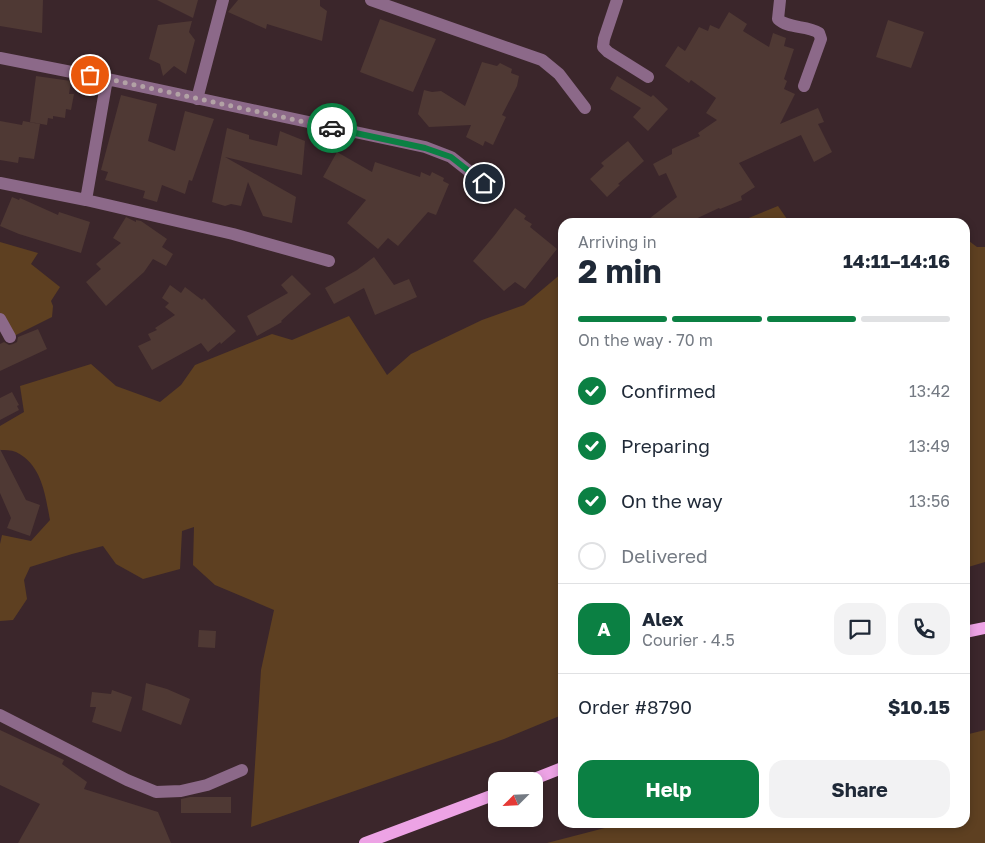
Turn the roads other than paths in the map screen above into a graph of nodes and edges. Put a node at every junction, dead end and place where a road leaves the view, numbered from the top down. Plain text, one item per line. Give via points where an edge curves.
1 (223, 0) edge
2 (371, 0) edge
3 (617, 0) edge
4 (780, 0) edge
5 (0, 58) edge
6 (648, 77) dead end
7 (108, 79) junction
8 (804, 86) dead end
9 (196, 99) junction
10 (585, 108) dead end
11 (0, 183) edge
12 (484, 183) dead end
13 (86, 200) junction
14 (329, 261) dead end
15 (0, 319) edge
16 (10, 337) dead end
17 (985, 628) edge
18 (970, 631) edge
19 (0, 715) edge
20 (242, 770) dead end
21 (558, 770) edge
22 (543, 775) edge
23 (488, 797) edge
24 (365, 843) edge

1 - 9 street
2 - 10 street via 542,60 559,74
3 - 6 street via 603,46
4 - 8 street via 778,19 782,23 814,30 821,39
5 - 7 street
7 - 9 street
7 - 13 street
9 - 12 street via 425,148 451,157
11 - 13 street
13 - 14 street via 233,234
15 - 16 street
17 - 18 main road
19 - 20 street via 156,792 207,785
21 - 22 main road
23 - 24 main road

